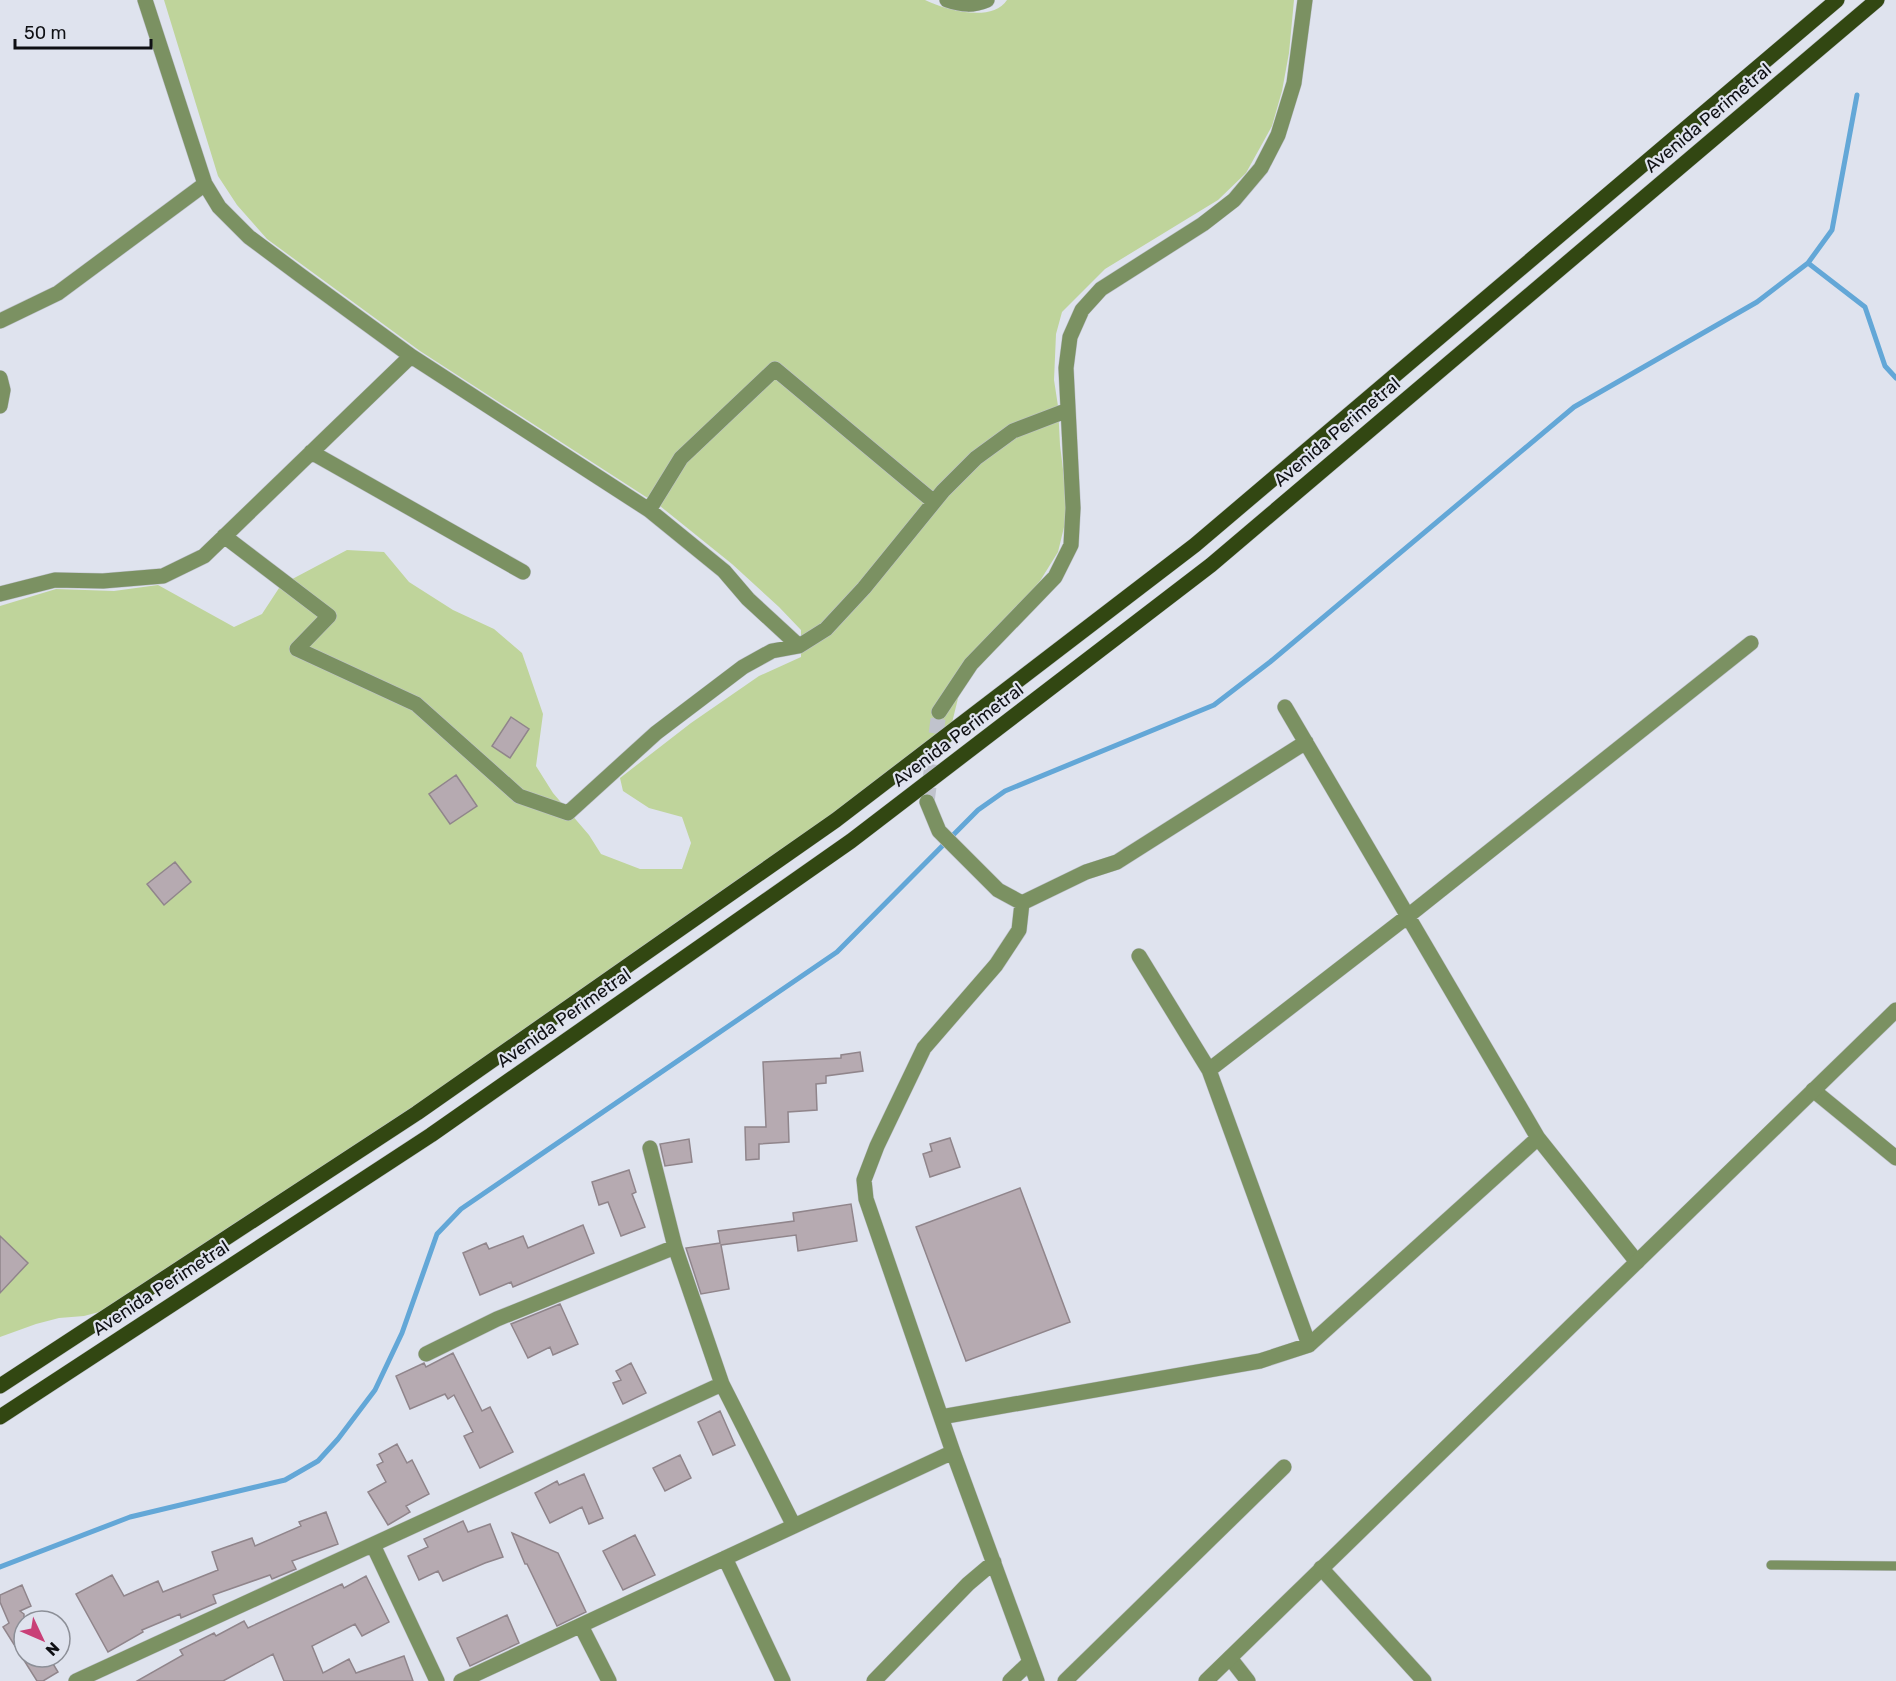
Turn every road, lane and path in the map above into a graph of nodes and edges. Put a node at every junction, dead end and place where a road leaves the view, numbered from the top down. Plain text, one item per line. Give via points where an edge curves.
1 (146, 0) edge
2 (947, 0) edge
3 (987, 0) edge
4 (1305, 0) edge
5 (1837, 0) edge
6 (1876, 0) edge
7 (205, 184) junction
8 (0, 321) edge
9 (411, 356) junction
10 (0, 378) edge
11 (0, 406) edge
12 (1068, 410) junction
13 (311, 452) junction
14 (934, 502) junction
15 (649, 510) junction
16 (224, 537) junction
17 (523, 572) dead end
18 (0, 594) edge
19 (1751, 643) dead end
20 (799, 646) junction
21 (1285, 707) dead end
22 (939, 712) tunnel mouth
23 (1306, 742) junction
24 (927, 802) tunnel mouth
25 (1022, 903) junction
26 (1408, 916) junction
27 (1139, 956) dead end
28 (1896, 1010) edge
29 (1209, 1070) junction
30 (1814, 1090) junction
31 (1538, 1138) junction
32 (650, 1148) dead end
33 (1896, 1158) edge
34 (675, 1247) junction
35 (1637, 1262) junction
36 (1309, 1345) junction
37 (426, 1354) dead end
38 (722, 1384) junction
39 (0, 1386) edge
40 (0, 1417) edge
41 (941, 1417) junction
42 (953, 1452) junction
43 (1284, 1467) dead end
44 (794, 1526) junction
45 (373, 1545) junction
46 (725, 1558) junction
47 (994, 1562) junction
48 (1771, 1565) dead end
49 (1896, 1566) edge
50 (1321, 1568) junction
51 (580, 1626) junction
52 (1230, 1658) junction
53 (1030, 1662) junction
54 (93, 1677) edge
55 (76, 1681) edge
56 (437, 1681) edge
57 (461, 1681) edge
58 (609, 1681) edge
59 (783, 1681) edge
60 (874, 1681) edge
61 (1010, 1681) edge
62 (1037, 1681) edge
63 (1065, 1681) edge
64 (1206, 1681) edge
65 (1248, 1681) edge
66 (1424, 1681) edge

1 - 7 street
2 - 3 street via 975,6
4 - 12 street via 1294,83 1278,135 1261,168 1234,200 1101,289 1083,310 1070,337 1066,368
5 - 39 main road, Avenida Perimetral via 1195,545 836,820 417,1113
6 - 40 main road, Avenida Perimetral via 1211,565 878,821 431,1135
7 - 8 street via 58,293
7 - 9 street via 219,207 249,237
9 - 13 street
9 - 15 street
10 - 11 street
12 - 14 street via 1013,431 976,458
12 - 22 street via 1071,544 1055,578 970,664
13 - 16 street
13 - 17 street
14 - 15 street via 775,369 681,458
14 - 20 street via 857,597 826,629
15 - 20 street via 724,571
16 - 18 street via 204,556 164,576 55,580
16 - 20 street via 329,616 297,649 416,704 519,796 568,813 656,733 743,667 772,651
19 - 26 street
21 - 23 street
23 - 25 street via 1117,862 1086,872
23 - 26 street
24 - 25 street via 939,831 998,890
25 - 41 street via 1019,930 996,965 924,1048 864,1180 866,1199
26 - 29 street
26 - 31 street
27 - 29 street
28 - 30 street
29 - 36 street
30 - 33 street
30 - 35 street
31 - 35 street
31 - 36 street
32 - 34 street
34 - 37 street via 497,1319
34 - 38 street
35 - 50 street
36 - 41 street via 1260,1360
38 - 44 street
38 - 45 street
41 - 42 street
42 - 44 street
42 - 47 street
43 - 63 street
44 - 46 street
45 - 54 street
45 - 56 street
46 - 51 street
46 - 59 street
47 - 53 street
47 - 60 street
48 - 49 lane
50 - 52 street
50 - 66 street
51 - 57 street
51 - 58 street
52 - 64 street
52 - 65 street
53 - 61 street
53 - 62 street
54 - 55 street

